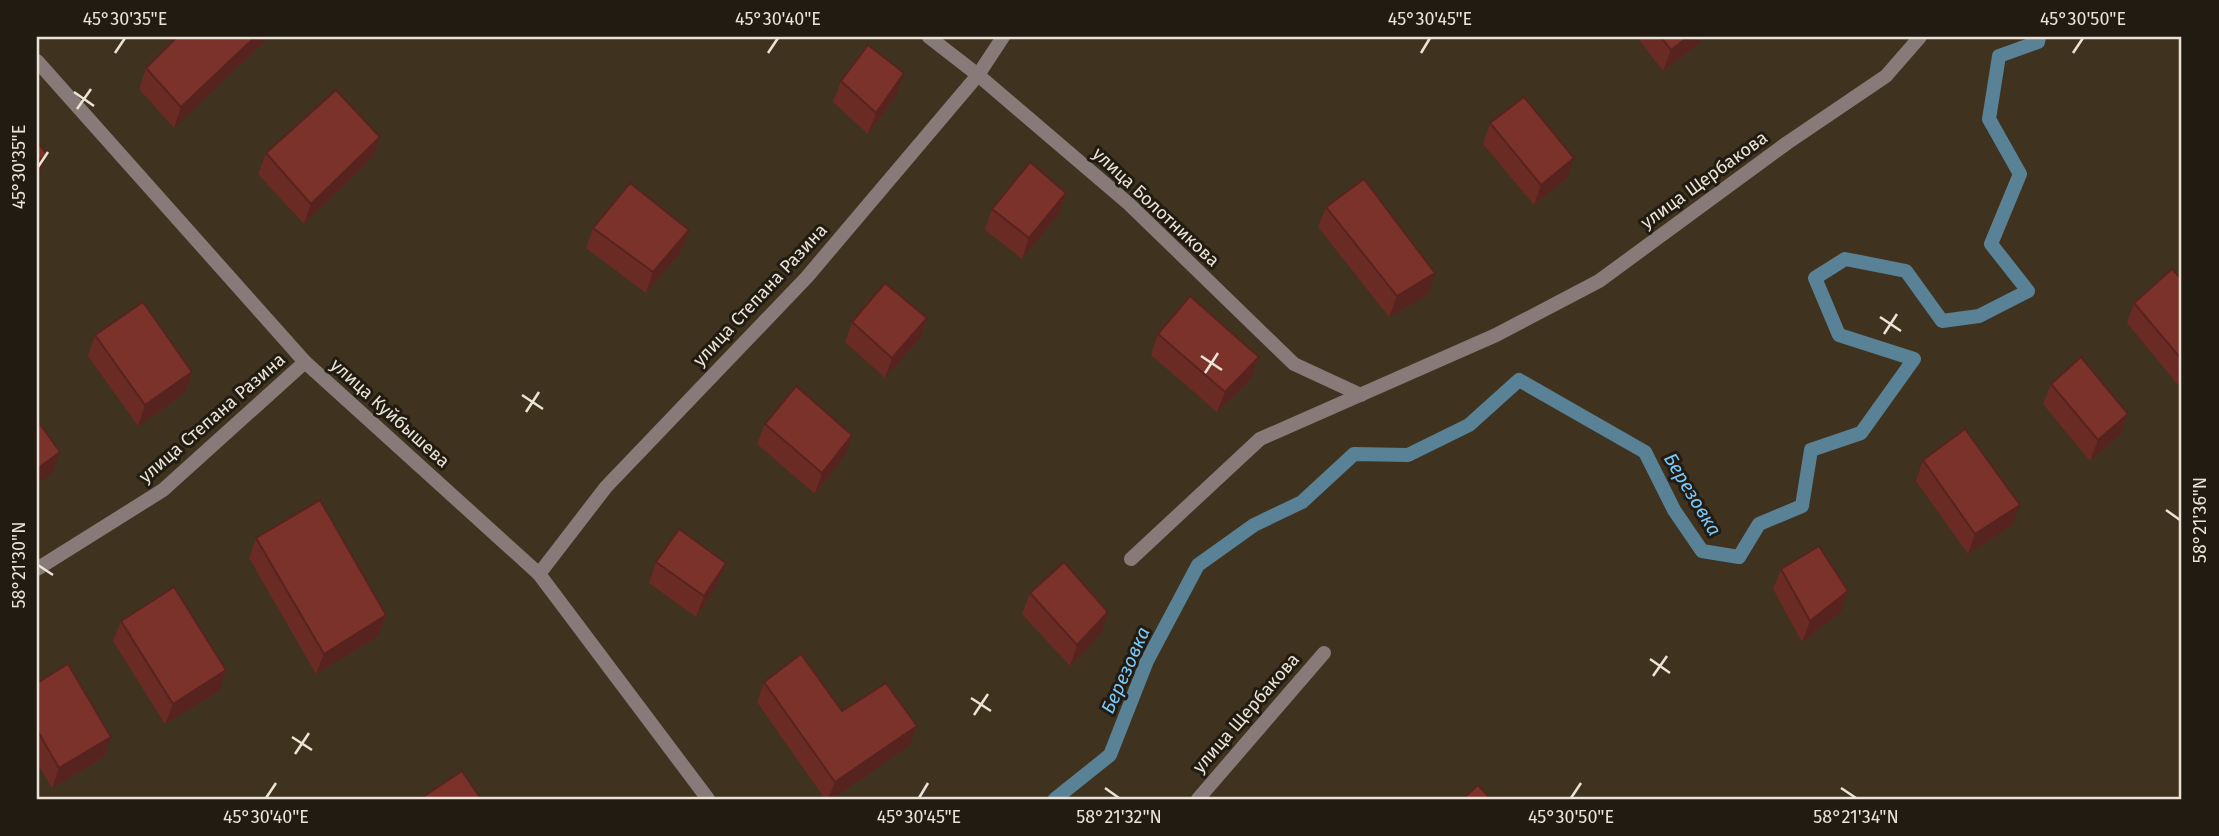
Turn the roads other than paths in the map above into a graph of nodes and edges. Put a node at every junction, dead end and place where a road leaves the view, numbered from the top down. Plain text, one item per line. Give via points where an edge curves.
1 (929, 37) edge
2 (1003, 37) edge
3 (1920, 37) edge
4 (37, 61) edge
5 (978, 75) junction
6 (305, 362) junction
7 (1361, 395) junction
8 (1131, 559) dead end
9 (37, 569) edge
10 (539, 574) junction
11 (1324, 653) dead end
12 (708, 799) edge
13 (1198, 799) edge

1 - 5 street, улица Болотникова
2 - 5 street, улица Степана Разина
3 - 7 street, улица Щербакова via 1886,76 1599,281 1496,335
4 - 6 street, улица Куйбышева
5 - 7 street, улица Болотникова via 1129,204 1294,364
5 - 10 street, улица Степана Разина via 807,277 606,487
6 - 9 street, улица Степана Разина via 163,489
6 - 10 street, улица Куйбышева
7 - 8 street, улица Щербакова via 1260,439
10 - 12 street, улица Куйбышева
11 - 13 street, улица Щербакова

